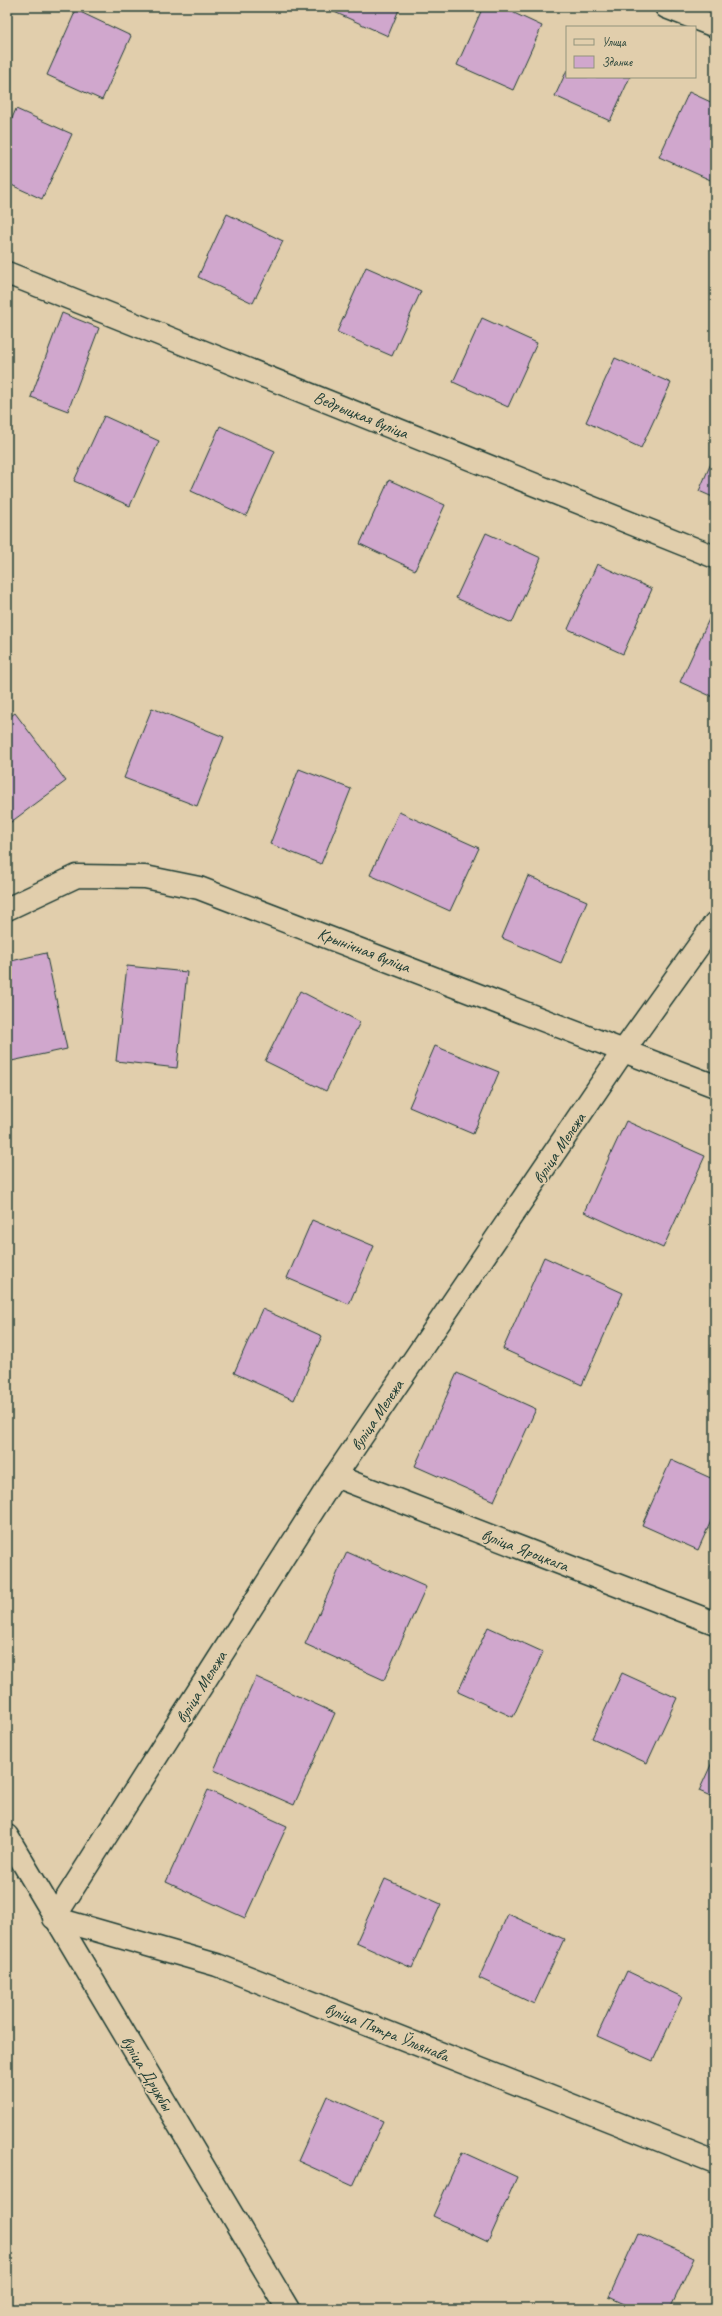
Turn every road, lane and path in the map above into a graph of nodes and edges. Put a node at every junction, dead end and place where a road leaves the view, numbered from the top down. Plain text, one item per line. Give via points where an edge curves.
1 (666, 7) edge
2 (715, 26) edge
3 (7, 273) edge
4 (715, 557) edge
5 (7, 908) edge
6 (715, 923) edge
7 (624, 1050) junction
8 (715, 1086) edge
9 (335, 1476) junction
10 (715, 1624) edge
11 (7, 1836) edge
12 (54, 1918) junction
13 (715, 2162) edge
14 (288, 2309) edge

1 - 2 street
3 - 4 street, Ведрыцкая вуліца
5 - 7 street, Крынічная вуліца via 77,876 145,876 200,888
6 - 7 street, вуліца Мележа
7 - 8 street, Крынічная вуліца
7 - 9 street, вуліца Мележа
9 - 10 street, вуліца Яроцкага
9 - 12 street, вуліца Мележа
11 - 12 street, вуліца Дружбы
12 - 13 street, вуліца Пятра Ўльянава via 217,1965
12 - 14 street, вуліца Дружбы

